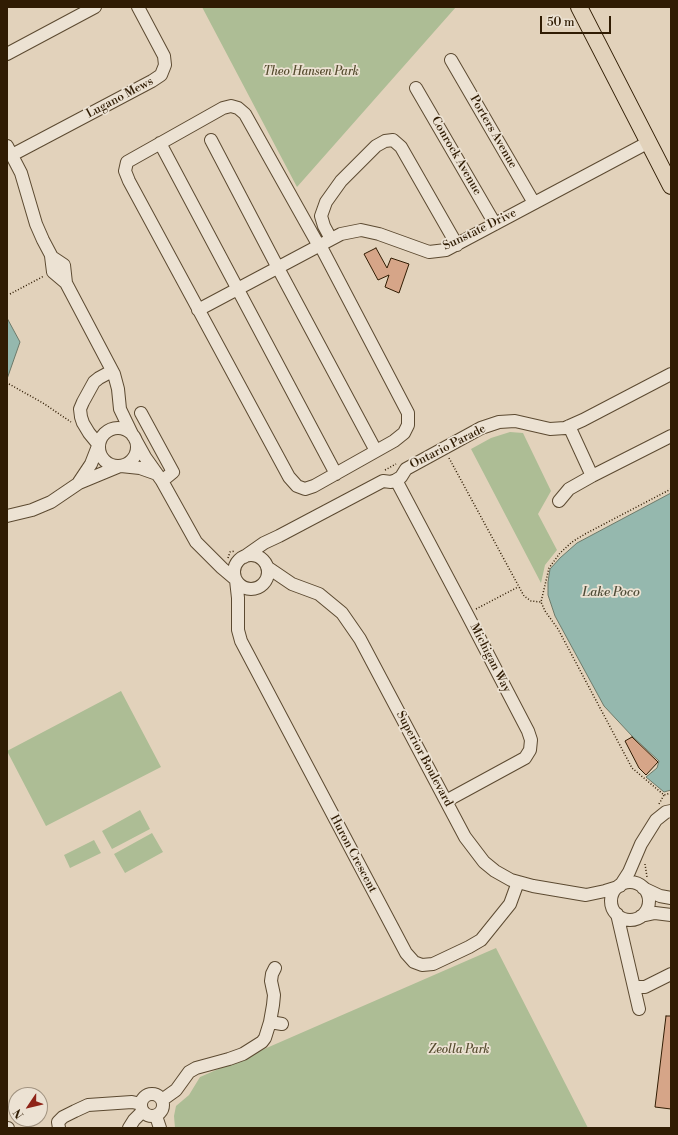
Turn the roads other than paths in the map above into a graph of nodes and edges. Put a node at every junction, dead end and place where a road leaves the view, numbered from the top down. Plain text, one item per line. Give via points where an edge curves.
1 (94, 7) edge
2 (138, 7) edge
3 (579, 7) edge
4 (7, 54) edge
5 (451, 60) dead end
6 (416, 88) dead end
7 (211, 140) dead end
8 (649, 142) junction
9 (160, 143) junction
10 (10, 150) edge
11 (671, 186) edge
12 (534, 203) junction
13 (495, 224) junction
14 (331, 239) junction
15 (457, 245) junction
16 (319, 246) junction
17 (278, 268) junction
18 (238, 289) junction
19 (198, 310) junction
20 (112, 371) junction
21 (671, 374) edge
22 (119, 402) junction
23 (141, 413) dead end
24 (569, 426) junction
25 (671, 436) edge
26 (134, 438) junction
27 (100, 441) junction
28 (376, 451) junction
29 (120, 466) junction
30 (336, 474) junction
31 (592, 476) junction
32 (160, 478) junction
33 (396, 480) junction
34 (78, 483) junction
35 (559, 501) dead end
36 (7, 516) edge
37 (279, 536) junction
38 (237, 556) junction
39 (211, 557) junction
40 (266, 566) junction
41 (236, 579) junction
42 (292, 584) junction
43 (259, 587) junction
44 (238, 616) junction
45 (446, 801) junction
46 (671, 810) edge
47 (640, 848) junction
48 (518, 882) junction
49 (619, 886) junction
50 (642, 887) junction
51 (584, 895) junction
52 (671, 898) edge
53 (615, 912) junction
54 (671, 915) edge
55 (640, 917) junction
56 (625, 945) junction
57 (275, 968) dead end
58 (671, 974) edge
59 (634, 987) junction
60 (639, 1009) dead end
61 (162, 1100) junction
62 (142, 1108) junction
63 (156, 1116) junction
64 (60, 1128) edge
65 (129, 1128) edge
66 (160, 1128) edge

1 - 4 street
2 - 10 street, Lugano Mews via 164,56 165,65 161,75
3 - 8 main road
5 - 12 street, Porters Avenue
6 - 13 street, Conrock Avenue
7 - 17 street
8 - 11 main road
8 - 12 street, Sunstate Drive
9 - 16 street via 223,108 238,108 245,114
9 - 18 street
9 - 19 street via 127,162 125,171
10 - 20 street via 24,181 40,233 52,256 52,272 66,283
12 - 13 street, Sunstate Drive
13 - 15 street, Sunstate Drive
14 - 15 street, Sunstate Drive via 361,230 429,252 446,250
14 - 15 street via 321,216 326,202 341,181 376,146 393,140 401,147
14 - 16 street, Sunstate Drive
16 - 17 street, Sunstate Drive
16 - 28 street via 408,413 408,425 404,433 394,442
17 - 18 street, Sunstate Drive
17 - 28 street
18 - 19 street, Sunstate Drive
18 - 30 street
19 - 30 street via 289,477 297,486 305,489
20 - 22 street
20 - 27 street via 94,382 80,409 83,423 89,433
21 - 24 street, Ontario Parade
22 - 26 street
22 - 27 street
23 - 32 street via 173,472
24 - 31 street
24 - 33 street, Ontario Parade via 550,429 515,422 499,422 481,428 406,469
25 - 31 street
26 - 27 street via 128,430 112,428
26 - 29 street via 136,454 131,461
26 - 32 street
27 - 29 street via 99,453 103,460 109,465
27 - 34 street via 91,464
28 - 30 street
29 - 32 street via 140,468
29 - 34 street
31 - 35 street via 569,489
32 - 39 street via 192,536
33 - 37 street via 383,481
33 - 45 street, Michigan Way via 531,740 530,750 524,758
34 - 36 street via 51,502
37 - 38 street
37 - 40 street via 268,551
38 - 39 street
38 - 40 street via 257,556
38 - 41 street via 234,572
39 - 41 street
40 - 42 street, Superior Boulevard
40 - 43 street via 267,577 264,584
41 - 43 street via 245,588
41 - 44 street, Huron Crescent
42 - 43 street, Superior Boulevard
42 - 45 street, Superior Boulevard via 319,594 342,613 360,639
43 - 44 street, Huron Crescent via 247,598
44 - 48 street, Huron Crescent via 238,634 243,646 399,941 414,962 422,965 433,964 481,940 510,904
45 - 48 street, Superior Boulevard via 479,857 495,871
46 - 47 street via 656,820
47 - 49 street via 631,869
47 - 50 street via 637,866
48 - 51 street, Superior Boulevard
49 - 50 street via 630,882
49 - 51 street, Superior Boulevard
49 - 53 street via 612,896
50 - 52 street via 660,896
50 - 55 street via 649,903
51 - 53 street, Superior Boulevard
53 - 55 street via 627,920
53 - 56 street
54 - 55 street via 655,913
55 - 56 street
56 - 59 street
57 - 61 street via 271,981 276,1023 262,1042 243,1054 189,1072 176,1090
58 - 59 street via 645,987
59 - 60 street
61 - 62 street via 159,1096 151,1094 144,1097
61 - 63 street via 162,1112
62 - 63 street via 148,1115
62 - 64 street via 132,1102 88,1105 62,1117 58,1122
62 - 65 street
63 - 66 street

